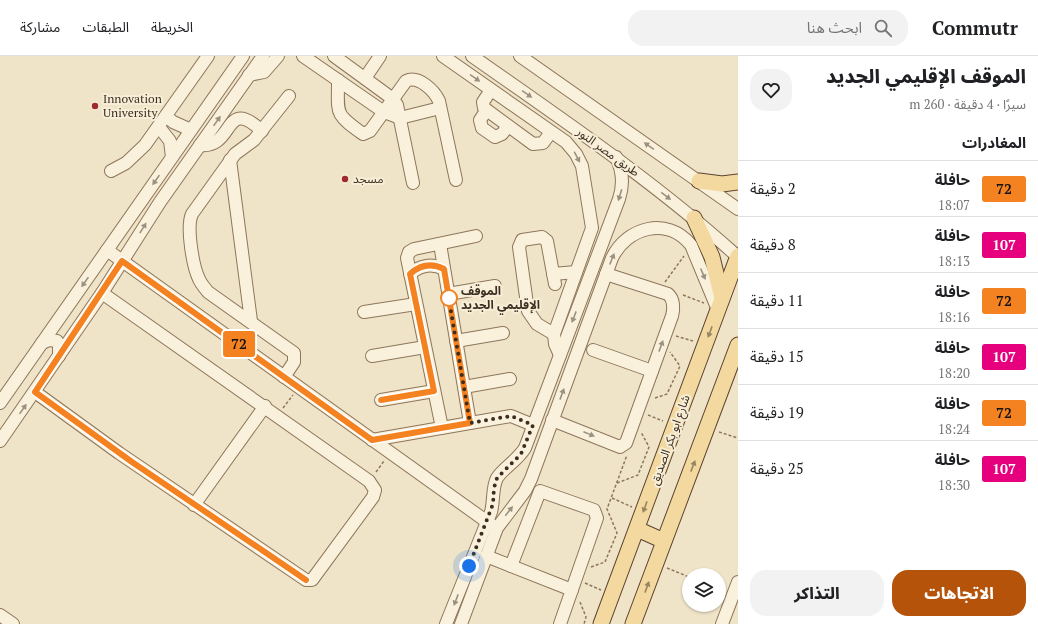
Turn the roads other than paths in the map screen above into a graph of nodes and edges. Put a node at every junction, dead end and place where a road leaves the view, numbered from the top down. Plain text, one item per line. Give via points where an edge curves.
1 (208, 56) edge
2 (243, 56) edge
3 (263, 56) edge
4 (278, 56) edge
5 (303, 56) edge
6 (334, 56) edge
7 (380, 56) edge
8 (443, 56) edge
9 (472, 56) edge
10 (520, 56) edge
11 (250, 75) junction
12 (365, 78) junction
13 (338, 80) junction
14 (491, 90) junction
15 (289, 96) dead end
16 (393, 99) junction
17 (440, 108) junction
18 (486, 111) junction
19 (384, 112) junction
20 (166, 116) junction
21 (400, 118) junction
22 (508, 126) junction
23 (159, 127) junction
24 (191, 130) junction
25 (262, 131) junction
26 (551, 132) junction
27 (200, 145) junction
28 (172, 157) junction
29 (616, 157) junction
30 (230, 160) junction
31 (111, 170) dead end
32 (456, 180) dead end
33 (699, 181) junction
34 (738, 182) edge
35 (413, 183) dead end
36 (738, 209) edge
37 (694, 218) junction
38 (476, 236) dead end
39 (440, 244) junction
40 (107, 250) junction
41 (738, 256) edge
42 (122, 261) junction
43 (444, 269) junction
44 (576, 272) junction
45 (410, 274) junction
46 (606, 274) junction
47 (495, 286) dead end
48 (102, 293) junction
49 (448, 294) junction
50 (73, 299) junction
51 (416, 304) junction
52 (720, 305) junction
53 (364, 312) dead end
54 (88, 314) junction
55 (250, 321) junction
56 (504, 333) dead end
57 (554, 334) junction
58 (456, 341) junction
59 (42, 343) junction
60 (738, 345) edge
61 (425, 347) junction
62 (593, 350) dead end
63 (560, 355) junction
64 (60, 356) junction
65 (372, 356) dead end
66 (652, 371) junction
67 (284, 377) junction
68 (510, 379) dead end
69 (464, 387) junction
70 (434, 391) junction
71 (35, 392) junction
72 (381, 400) dead end
73 (0, 403) edge
74 (265, 406) junction
75 (552, 420) junction
76 (470, 423) junction
77 (533, 425) junction
78 (442, 428) junction
79 (372, 440) junction
80 (0, 441) edge
81 (194, 505) junction
82 (492, 525) junction
83 (637, 529) junction
84 (664, 541) junction
85 (486, 556) junction
86 (511, 566) junction
87 (738, 582) edge
88 (572, 590) junction
89 (0, 615) edge
90 (13, 624) edge
91 (446, 624) edge
92 (460, 624) edge
93 (560, 624) edge
94 (601, 624) edge
95 (633, 624) edge
96 (722, 624) edge

1 - 20 street
2 - 24 street
3 - 11 street
4 - 11 street via 264,72
5 - 13 street
6 - 12 street
7 - 12 street
8 -> 14 street
9 -> 29 street, طريق مصر النور
33 -> 10 street
27 -> 11 street
12 - 16 street
13 - 19 street
13 - 19 street via 340,115 363,134 370,131
14 - 18 street via 483,102
14 - 26 street
15 - 25 street
16 - 17 street via 406,81 415,79 433,92
16 - 19 street
16 - 21 street
17 - 21 street
17 - 32 street
18 - 22 street
18 - 22 street via 480,120 482,128 496,137
19 - 21 street
20 - 23 street
20 - 24 street
21 - 35 street
22 - 26 street via 536,145 543,143
23 - 28 street via 170,141
23 - 31 street via 126,163
24 - 28 street
25 - 27 street via 251,121 240,118 217,142
25 - 30 street
26 -> 44 street via 571,148 582,166 592,228
42 -> 27 street
28 -> 40 street
29 -> 37 street, طريق مصر النور
29 -> 63 street via 622,175 620,193
30 - 55 street
30 - 55 street via 192,214 189,226 196,270 202,285
33 - 34 main road via 722,184
33 - 36 street
37 - 41 street, طريق مصر النور
37 - 52 main road via 712,258
38 - 39 street
39 - 43 street
39 - 45 street via 410,252 407,258
40 - 42 street
40 -> 50 street
41 - 52 main road, شارع ابو بكر الصديق
42 - 48 street
42 - 67 street
43 - 45 street via 434,265 424,266
43 - 49 street
44 - 57 street
44 - 57 street via 554,279 550,245 545,239 525,239 521,242 519,247 528,311 537,324
45 - 51 street
46 -> 52 street via 616,251 632,234 647,228 671,230 691,245
66 -> 46 street via 672,316 671,298 668,294
75 -> 46 street
47 - 49 street
48 - 54 street
48 - 74 street
49 - 58 street
50 - 54 street via 71,307 74,316 81,318
50 - 59 street
51 - 53 street
51 - 61 street
52 -> 83 main road, شارع ابو بكر الصديق
54 - 64 street
55 - 67 street via 294,353 295,359
56 - 58 street
57 - 63 street
58 - 69 street
59 - 64 street via 49,340 57,341
59 - 73 street
84 -> 60 main road
61 - 65 street
61 - 70 street
62 - 66 street
63 - 77 street
64 - 71 street
75 -> 66 street via 623,446
67 - 79 street
68 - 69 street
69 - 76 street
70 - 72 street
70 - 78 street
80 -> 71 street
71 - 81 street
74 - 81 street
74 - 81 street via 369,480 375,490 373,497 312,580 300,578
82 -> 75 street via 528,485
76 - 77 street via 511,416
76 - 78 street
77 - 82 street via 521,454 497,478
78 - 79 street
79 - 82 street
82 - 85 street
82 -> 91 street
83 - 84 main road
83 - 94 main road, شارع ابو بكر الصديق
95 -> 84 main road
85 - 86 street
85 - 92 street
86 - 88 street
86 - 88 street via 540,491 592,508 597,518
87 - 96 street
88 - 93 street
89 - 90 street

